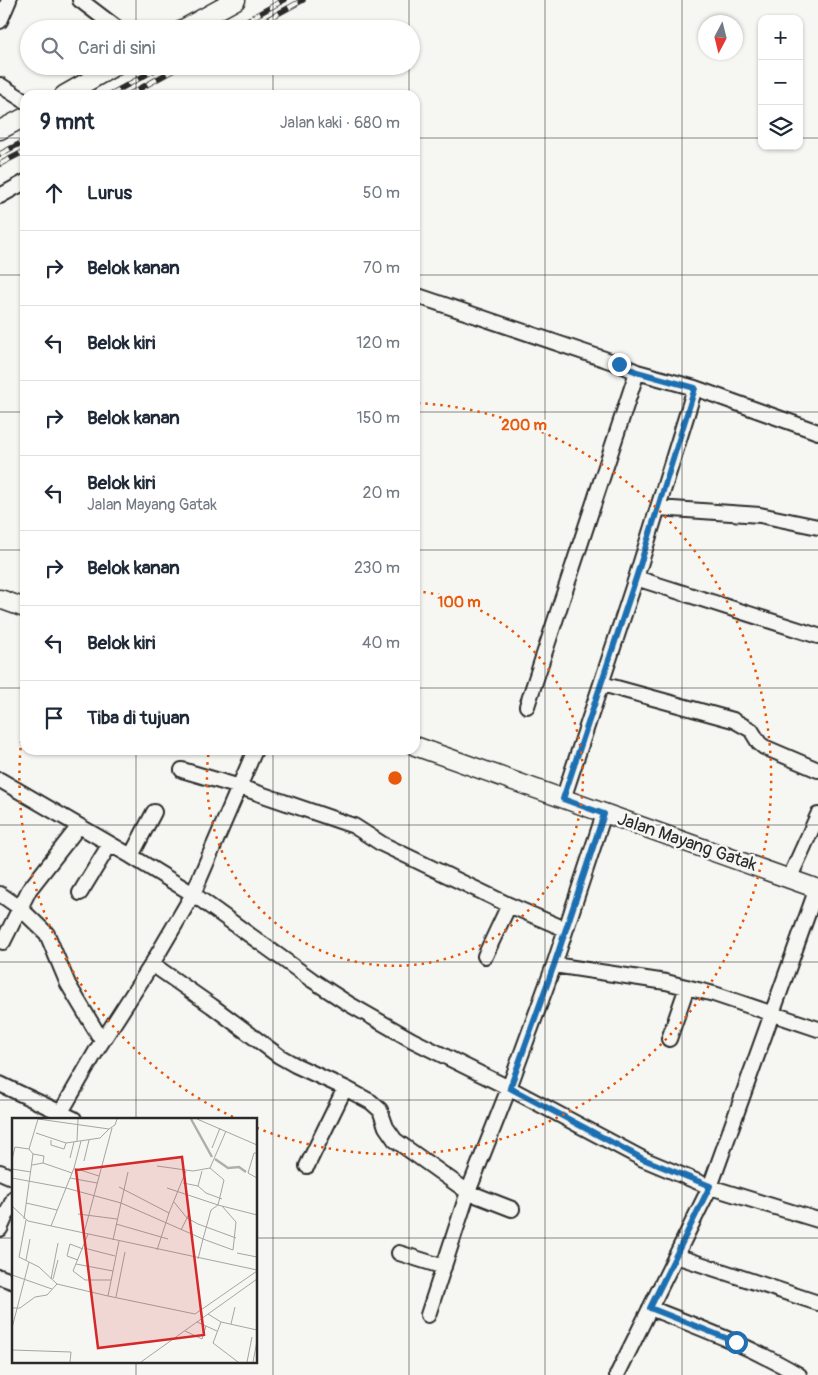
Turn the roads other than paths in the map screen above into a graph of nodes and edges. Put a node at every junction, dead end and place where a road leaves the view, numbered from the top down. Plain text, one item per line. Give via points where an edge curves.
1 (9, 0) edge
2 (80, 0) edge
3 (236, 0) edge
4 (106, 20) edge
5 (199, 20) edge
6 (0, 21) edge
7 (99, 75) edge
8 (0, 85) edge
9 (73, 90) edge
10 (20, 98) edge
11 (20, 120) edge
12 (0, 130) edge
13 (20, 185) edge
14 (0, 196) edge
15 (420, 297) edge
16 (637, 372) junction
17 (695, 388) junction
18 (818, 432) edge
19 (658, 508) junction
20 (818, 526) edge
21 (636, 578) junction
22 (0, 599) edge
23 (20, 606) edge
24 (818, 636) edge
25 (602, 684) junction
26 (527, 706) dead end
27 (420, 748) edge
28 (253, 755) edge
29 (182, 770) dead end
30 (818, 770) edge
31 (0, 780) edge
32 (240, 787) junction
33 (563, 799) junction
34 (154, 812) dead end
35 (604, 814) junction
36 (818, 815) edge
37 (79, 826) junction
38 (110, 844) junction
39 (131, 856) junction
40 (790, 878) junction
41 (818, 888) edge
42 (80, 893) dead end
43 (0, 894) edge
44 (193, 894) junction
45 (508, 905) junction
46 (20, 908) junction
47 (566, 929) junction
48 (4, 942) dead end
49 (485, 956) dead end
50 (152, 964) junction
51 (554, 965) junction
52 (687, 987) junction
53 (772, 1014) junction
54 (818, 1029) edge
55 (668, 1039) dead end
56 (100, 1044) junction
57 (0, 1084) edge
58 (345, 1088) junction
59 (510, 1088) junction
60 (64, 1116) edge
61 (306, 1166) dead end
62 (0, 1172) edge
63 (12, 1177) edge
64 (710, 1186) junction
65 (468, 1192) junction
66 (12, 1202) edge
67 (512, 1209) dead end
68 (818, 1220) edge
69 (0, 1229) edge
70 (399, 1252) dead end
71 (676, 1256) junction
72 (444, 1267) junction
73 (0, 1277) edge
74 (12, 1281) edge
75 (818, 1303) edge
76 (650, 1308) junction
77 (428, 1315) dead end
78 (619, 1370) edge
79 (799, 1375) edge

1 - 6 street
2 - 4 street
3 - 5 street
7 - 9 street
8 - 10 street
11 - 12 street
13 - 14 street
15 - 16 street
16 - 17 street
16 - 26 street
17 - 18 street
17 - 19 street
19 - 20 street via 760,515
19 - 21 street
21 - 24 street
21 - 25 street
22 - 23 street
25 - 30 street via 738,722 751,730 764,748
25 - 33 street
27 - 33 street, Jalan Mayang Gatak
28 - 32 street
29 - 32 street
31 - 37 street
32 - 44 street
32 - 45 street via 354,826 382,844
33 - 35 street, Jalan Mayang Gatak
34 - 39 street
35 - 40 street, Jalan Mayang Gatak
35 - 47 street
36 - 40 street
37 - 38 street
37 - 46 street via 29,890
38 - 39 street
38 - 42 street
39 - 44 street
40 - 41 street, Jalan Mayang Gatak
41 - 53 street
43 - 46 street
44 - 50 street
44 - 59 street via 348,1004
45 - 47 street
45 - 49 street
46 - 48 street
46 - 56 street via 47,934 68,984
47 - 51 street
50 - 56 street
50 - 58 street via 278,1056
51 - 52 street
51 - 59 street
52 - 53 street
52 - 55 street
53 - 54 street
53 - 64 street
56 - 60 street
57 - 60 street
58 - 61 street
58 - 65 street via 380,1110 395,1140
59 - 64 street via 643,1159
59 - 65 street
62 - 63 street
64 - 68 street
64 - 71 street
65 - 67 street
65 - 72 street
66 - 69 street
70 - 72 street
71 - 75 street
71 - 76 street
72 - 77 street
73 - 74 street
76 - 78 street
76 - 79 street via 736,1342

